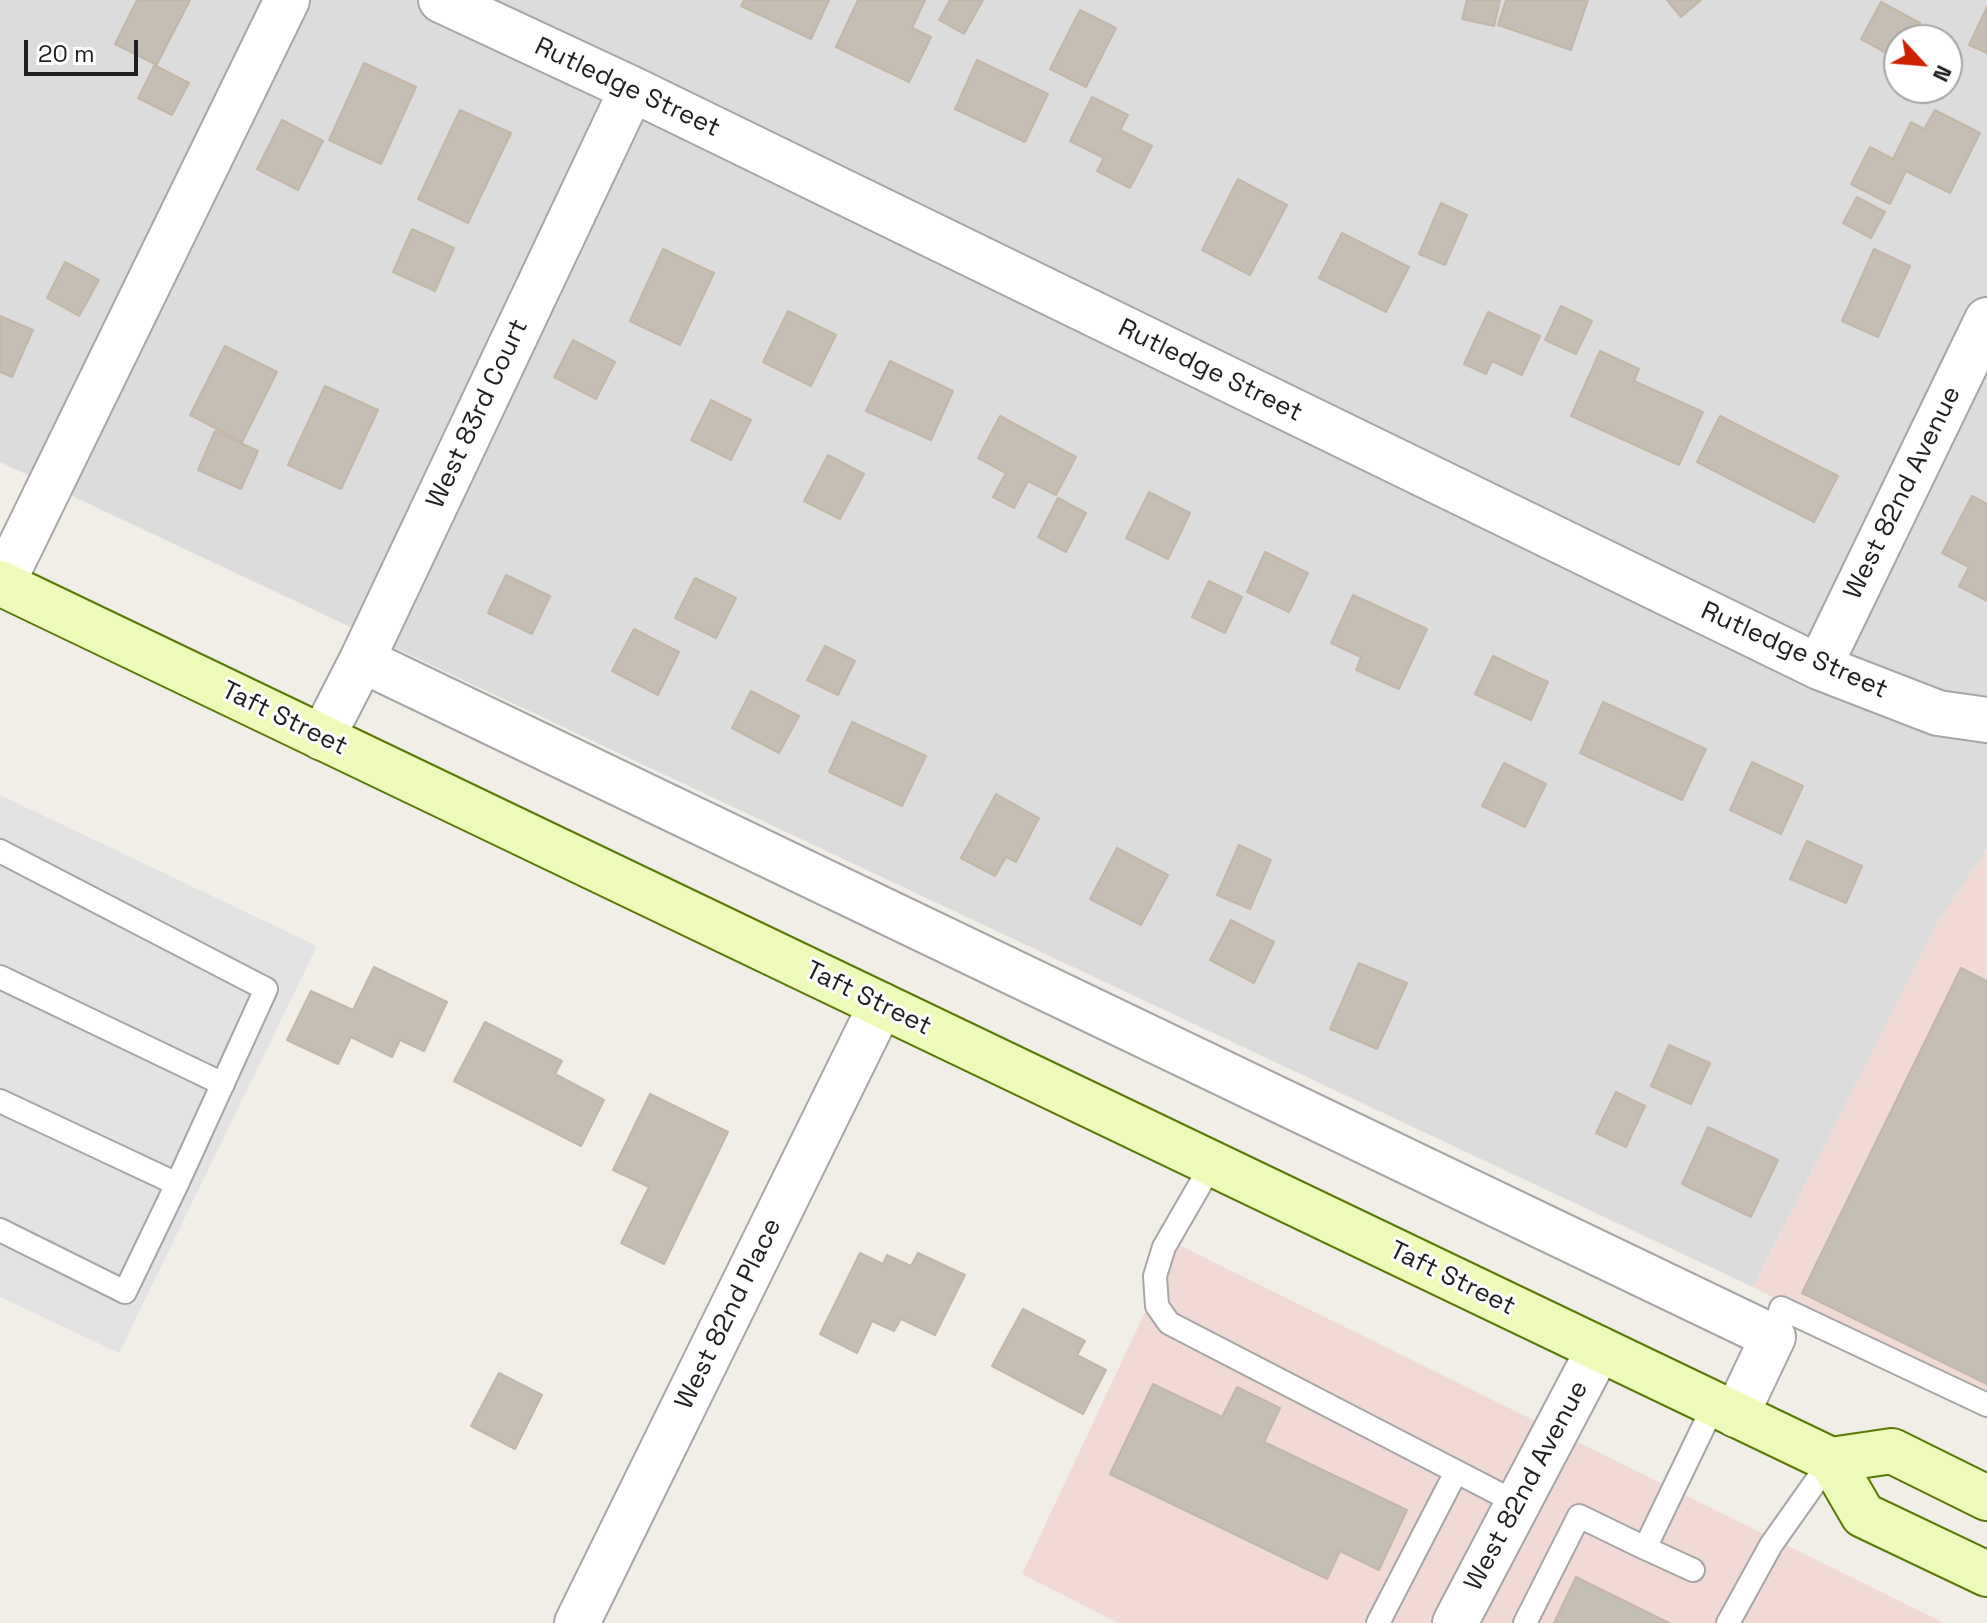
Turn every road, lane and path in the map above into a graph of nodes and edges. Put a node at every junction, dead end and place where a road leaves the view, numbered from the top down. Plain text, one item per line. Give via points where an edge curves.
1 (287, 0) edge
2 (465, 5) edge
3 (632, 89) junction
4 (1987, 320) edge
5 (1, 585) edge
6 (362, 660) junction
7 (1819, 667) junction
8 (1987, 720) edge
9 (322, 738) junction
10 (0, 851) edge
11 (0, 977) edge
12 (881, 1005) junction
13 (223, 1084) junction
14 (0, 1101) edge
15 (1212, 1164) junction
16 (177, 1184) junction
17 (0, 1230) edge
18 (1773, 1337) junction
19 (1599, 1349) junction
20 (1987, 1405) edge
21 (1725, 1410) junction
22 (1831, 1460) junction
23 (1456, 1472) junction
24 (1987, 1498) edge
25 (1517, 1503) junction
26 (1645, 1548) junction
27 (1693, 1570) dead end
28 (1987, 1574) edge
29 (1732, 1621) edge
30 (577, 1623) edge
31 (1378, 1623) edge
32 (1455, 1623) edge
33 (1525, 1623) edge

1 - 5 street
2 - 3 street, Rutledge Street
3 - 6 street, West 83rd Court
3 - 7 street, Rutledge Street
4 - 7 street, West 82nd Avenue
5 - 9 main road, Taft Street
6 - 9 street, West 83rd Court
6 - 18 street
7 - 8 street, Rutledge Street via 1938,713
9 - 12 main road, Taft Street
10 - 13 lane via 266,989
11 - 13 lane
12 - 15 main road, Taft Street
12 - 30 street, West 82nd Place
13 - 16 lane
14 - 16 lane
15 - 19 main road, Taft Street
15 - 23 lane via 1164,1247 1155,1276 1157,1306 1169,1323
16 - 17 lane via 125,1292
18 - 20 lane via 1781,1308
18 - 21 street
19 - 21 main road, Taft Street
19 - 25 street, West 82nd Avenue
21 - 22 main road, Taft Street
21 - 26 lane
22 - 24 main road via 1892,1451
22 - 28 main road via 1863,1515
22 - 29 lane via 1771,1545
23 - 25 lane
23 - 31 lane
25 - 32 street, West 82nd Avenue
26 - 27 lane
26 - 33 lane via 1579,1516

